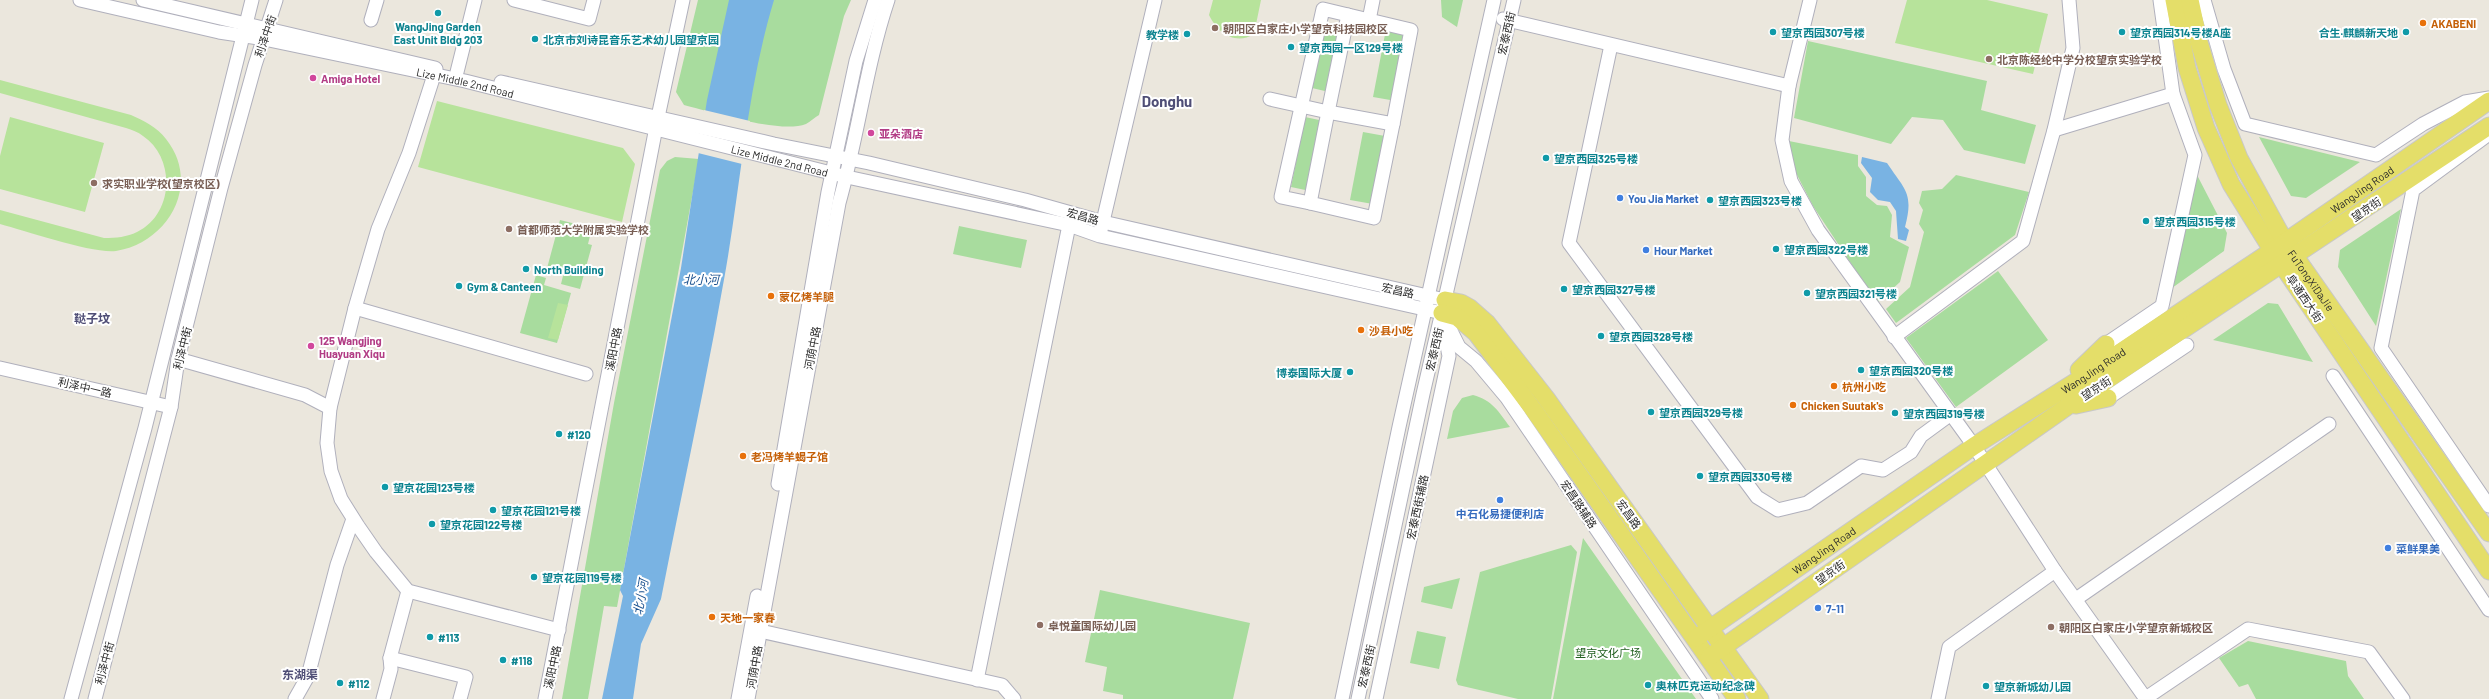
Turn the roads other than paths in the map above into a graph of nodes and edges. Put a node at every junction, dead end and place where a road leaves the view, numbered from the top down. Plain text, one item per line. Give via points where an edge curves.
1 (80, 0) edge
2 (142, 0) edge
3 (252, 0) edge
4 (276, 0) edge
5 (377, 0) edge
6 (475, 0) edge
7 (514, 0) edge
8 (594, 0) edge
9 (683, 0) edge
10 (875, 0) edge
11 (888, 0) edge
12 (1155, 0) edge
13 (1372, 0) edge
14 (1494, 0) edge
15 (1514, 0) edge
16 (1810, 0) edge
17 (2069, 0) edge
18 (2160, 0) edge
19 (2174, 0) edge
20 (2190, 0) edge
21 (2204, 0) edge
22 (1348, 15) junction
23 (1491, 16) junction
24 (371, 20) dead end
25 (1369, 20) junction
26 (1510, 21) junction
27 (245, 30) junction
28 (266, 34) junction
29 (1611, 46) junction
30 (435, 72) junction
31 (456, 72) junction
32 (1789, 86) junction
33 (2172, 94) junction
34 (2489, 98) edge
35 (1270, 100) dead end
36 (2489, 101) edge
37 (1302, 106) junction
38 (1328, 112) junction
39 (657, 124) junction
40 (1393, 124) junction
41 (2489, 126) edge
42 (2054, 130) junction
43 (2489, 134) edge
44 (751, 146) junction
45 (837, 157) junction
46 (851, 160) junction
47 (832, 173) junction
48 (847, 177) junction
49 (1310, 203) junction
50 (1103, 222) junction
51 (1069, 225) junction
52 (1100, 236) junction
53 (2278, 246) junction
54 (2288, 261) junction
55 (1435, 305) junction
56 (355, 308) junction
57 (1894, 337) junction
58 (2106, 344) joint
59 (2186, 345) dead end
60 (178, 358) junction
61 (0, 368) edge
62 (586, 374) dead end
63 (2333, 376) dead end
64 (2108, 398) joint
65 (2064, 399) junction
66 (151, 402) junction
67 (171, 407) junction
68 (330, 408) junction
69 (1951, 414) junction
70 (2329, 424) dead end
71 (1974, 446) junction
72 (1986, 464) junction
73 (2489, 506) edge
74 (354, 519) junction
75 (2489, 533) edge
76 (2055, 571) junction
77 (2489, 571) edge
78 (408, 591) junction
79 (2076, 599) junction
80 (2489, 610) edge
81 (1710, 627) junction
82 (559, 630) junction
83 (760, 631) junction
84 (1696, 638) junction
85 (1723, 645) junction
86 (1709, 657) junction
87 (390, 658) junction
88 (977, 680) junction
89 (295, 697) edge
90 (71, 699) edge
91 (95, 699) edge
92 (383, 699) edge
93 (460, 699) edge
94 (545, 699) edge
95 (738, 699) edge
96 (748, 699) edge
97 (1014, 699) edge
98 (1342, 699) edge
99 (1358, 699) edge
100 (1376, 699) edge
101 (1712, 699) edge
102 (1737, 699) edge
103 (1760, 699) edge
104 (1938, 699) edge
105 (2146, 699) edge
106 (2403, 699) edge

1 - 27 street, Lize Middle 2nd Road
2 - 27 street, Lize Middle 2nd Road
3 - 27 street, 利泽中街
4 - 28 street, 利泽中街
5 - 24 street
6 - 31 street
7 - 8 street via 589,19
9 - 39 street, 溪阳中路
10 - 45 street, 河荫中路 via 856,61
11 - 46 street, 河荫中路 via 872,51
12 - 50 street
13 - 25 street
14 - 23 street, 宏泰西街
15 - 26 street, 宏泰西街
16 - 32 street
17 - 42 street via 2072,48
18 - 33 street
19 - 53 main road, 阜通西大街 via 2187,68 2206,128 2231,184
20 - 53 main road, FuTongXiDaJie via 2199,42 2218,105
21 - 34 street via 2224,69 2245,124 2376,155 2423,124 2465,102
22 - 25 street
22 - 37 street via 1323,9
22 - 38 street
23 - 26 street
23 - 55 street, 宏泰西街
25 - 40 street via 1411,30
26 - 29 street
26 - 55 street, 宏泰西街
27 - 28 street, Lize Middle 2nd Road
27 - 66 street, 利泽中街
28 - 30 street, Lize Middle 2nd Road
28 - 60 street, 利泽中街 via 221,188
29 - 32 street
29 - 69 street via 1569,243 1757,497 1778,510 1807,503 1861,466 1883,470 1911,452 1921,436
30 - 31 street, Lize Middle 2nd Road
30 - 39 street, Lize Middle 2nd Road via 465,82
30 - 56 street via 409,153 378,229
31 - 39 street, Lize Middle 2nd Road
32 - 57 street via 1782,140 1791,181 1818,230
33 - 42 street
33 - 58 street via 2195,154 2162,306
35 - 37 street
36 - 53 main road, WangJing Road
37 - 38 street
37 - 49 street via 1281,197
38 - 40 street
38 - 49 street
39 - 44 street, Lize Middle 2nd Road
39 - 82 street, 溪阳中路
40 - 49 street via 1374,218
41 - 54 main road, 望京街
42 - 57 street via 2023,241
43 - 73 street via 2414,190 2381,348
44 - 45 street, Lize Middle 2nd Road
44 - 47 street, Lize Middle 2nd Road
45 - 46 street, Lize Middle 2nd Road
45 - 47 street, 河荫中路
46 - 48 street, 河荫中路
46 - 50 street, 宏昌路 via 1025,200
47 - 48 street, Lize Middle 2nd Road
47 - 95 street, 河荫中路
48 - 51 street, 宏昌路
48 - 83 street, 河荫中路 via 837,211
50 - 52 street
50 - 55 street, 宏昌路
51 - 52 street, 宏昌路
51 - 88 street
52 - 55 street, 宏昌路
53 - 54 main road, 阜通西大街
53 - 65 main road, WangJing Road
54 - 65 main road, 望京街
54 - 75 main road, FuTongXiDaJie
54 - 77 main road, 阜通西大街
55 - 81 main road, 宏昌路 via 1461,303 1487,323 1546,398
55 - 84 main road, 宏昌路 via 1457,317 1476,334 1533,409
55 - 98 street, 宏泰西街
55 - 99 street, 宏泰西街
55 - 100 street, 宏泰西街辅路 via 1448,356
55 - 101 street, 宏昌路辅路 via 1459,347 1476,361 1507,398
56 - 62 street
56 - 68 street
57 - 69 street
58 - 65 main road
59 - 64 street
60 - 67 street, 利泽中街
60 - 68 street via 305,396
61 - 66 street, 利泽中一路
63 - 80 street
64 - 65 main road
65 - 71 main road, WangJing Road
65 - 72 main road, 望京街
66 - 67 street, 利泽中一路
66 - 90 street, 利泽中街
67 - 91 street, 利泽中街
68 - 74 street via 327,443 331,471 341,499
69 - 71 street
70 - 79 street
71 - 72 street
71 - 81 main road, WangJing Road
72 - 76 street
72 - 85 main road, 望京街
74 - 78 street via 376,552
74 - 89 street via 337,565 308,676
76 - 79 street
76 - 104 street via 1949,647
78 - 82 street
78 - 87 street
79 - 105 street
81 - 84 main road, WangJing Road
81 - 85 main road, 宏昌路
82 - 94 street, 溪阳中路
83 - 88 street
83 - 96 street, 河荫中路
84 - 86 main road, 宏昌路
85 - 86 main road, 望京街
85 - 103 main road, 宏昌路
86 - 102 main road, 宏昌路
87 - 92 street via 391,669
87 - 93 street via 466,677
88 - 97 street via 1002,685
105 - 106 street via 2248,629 2369,652

